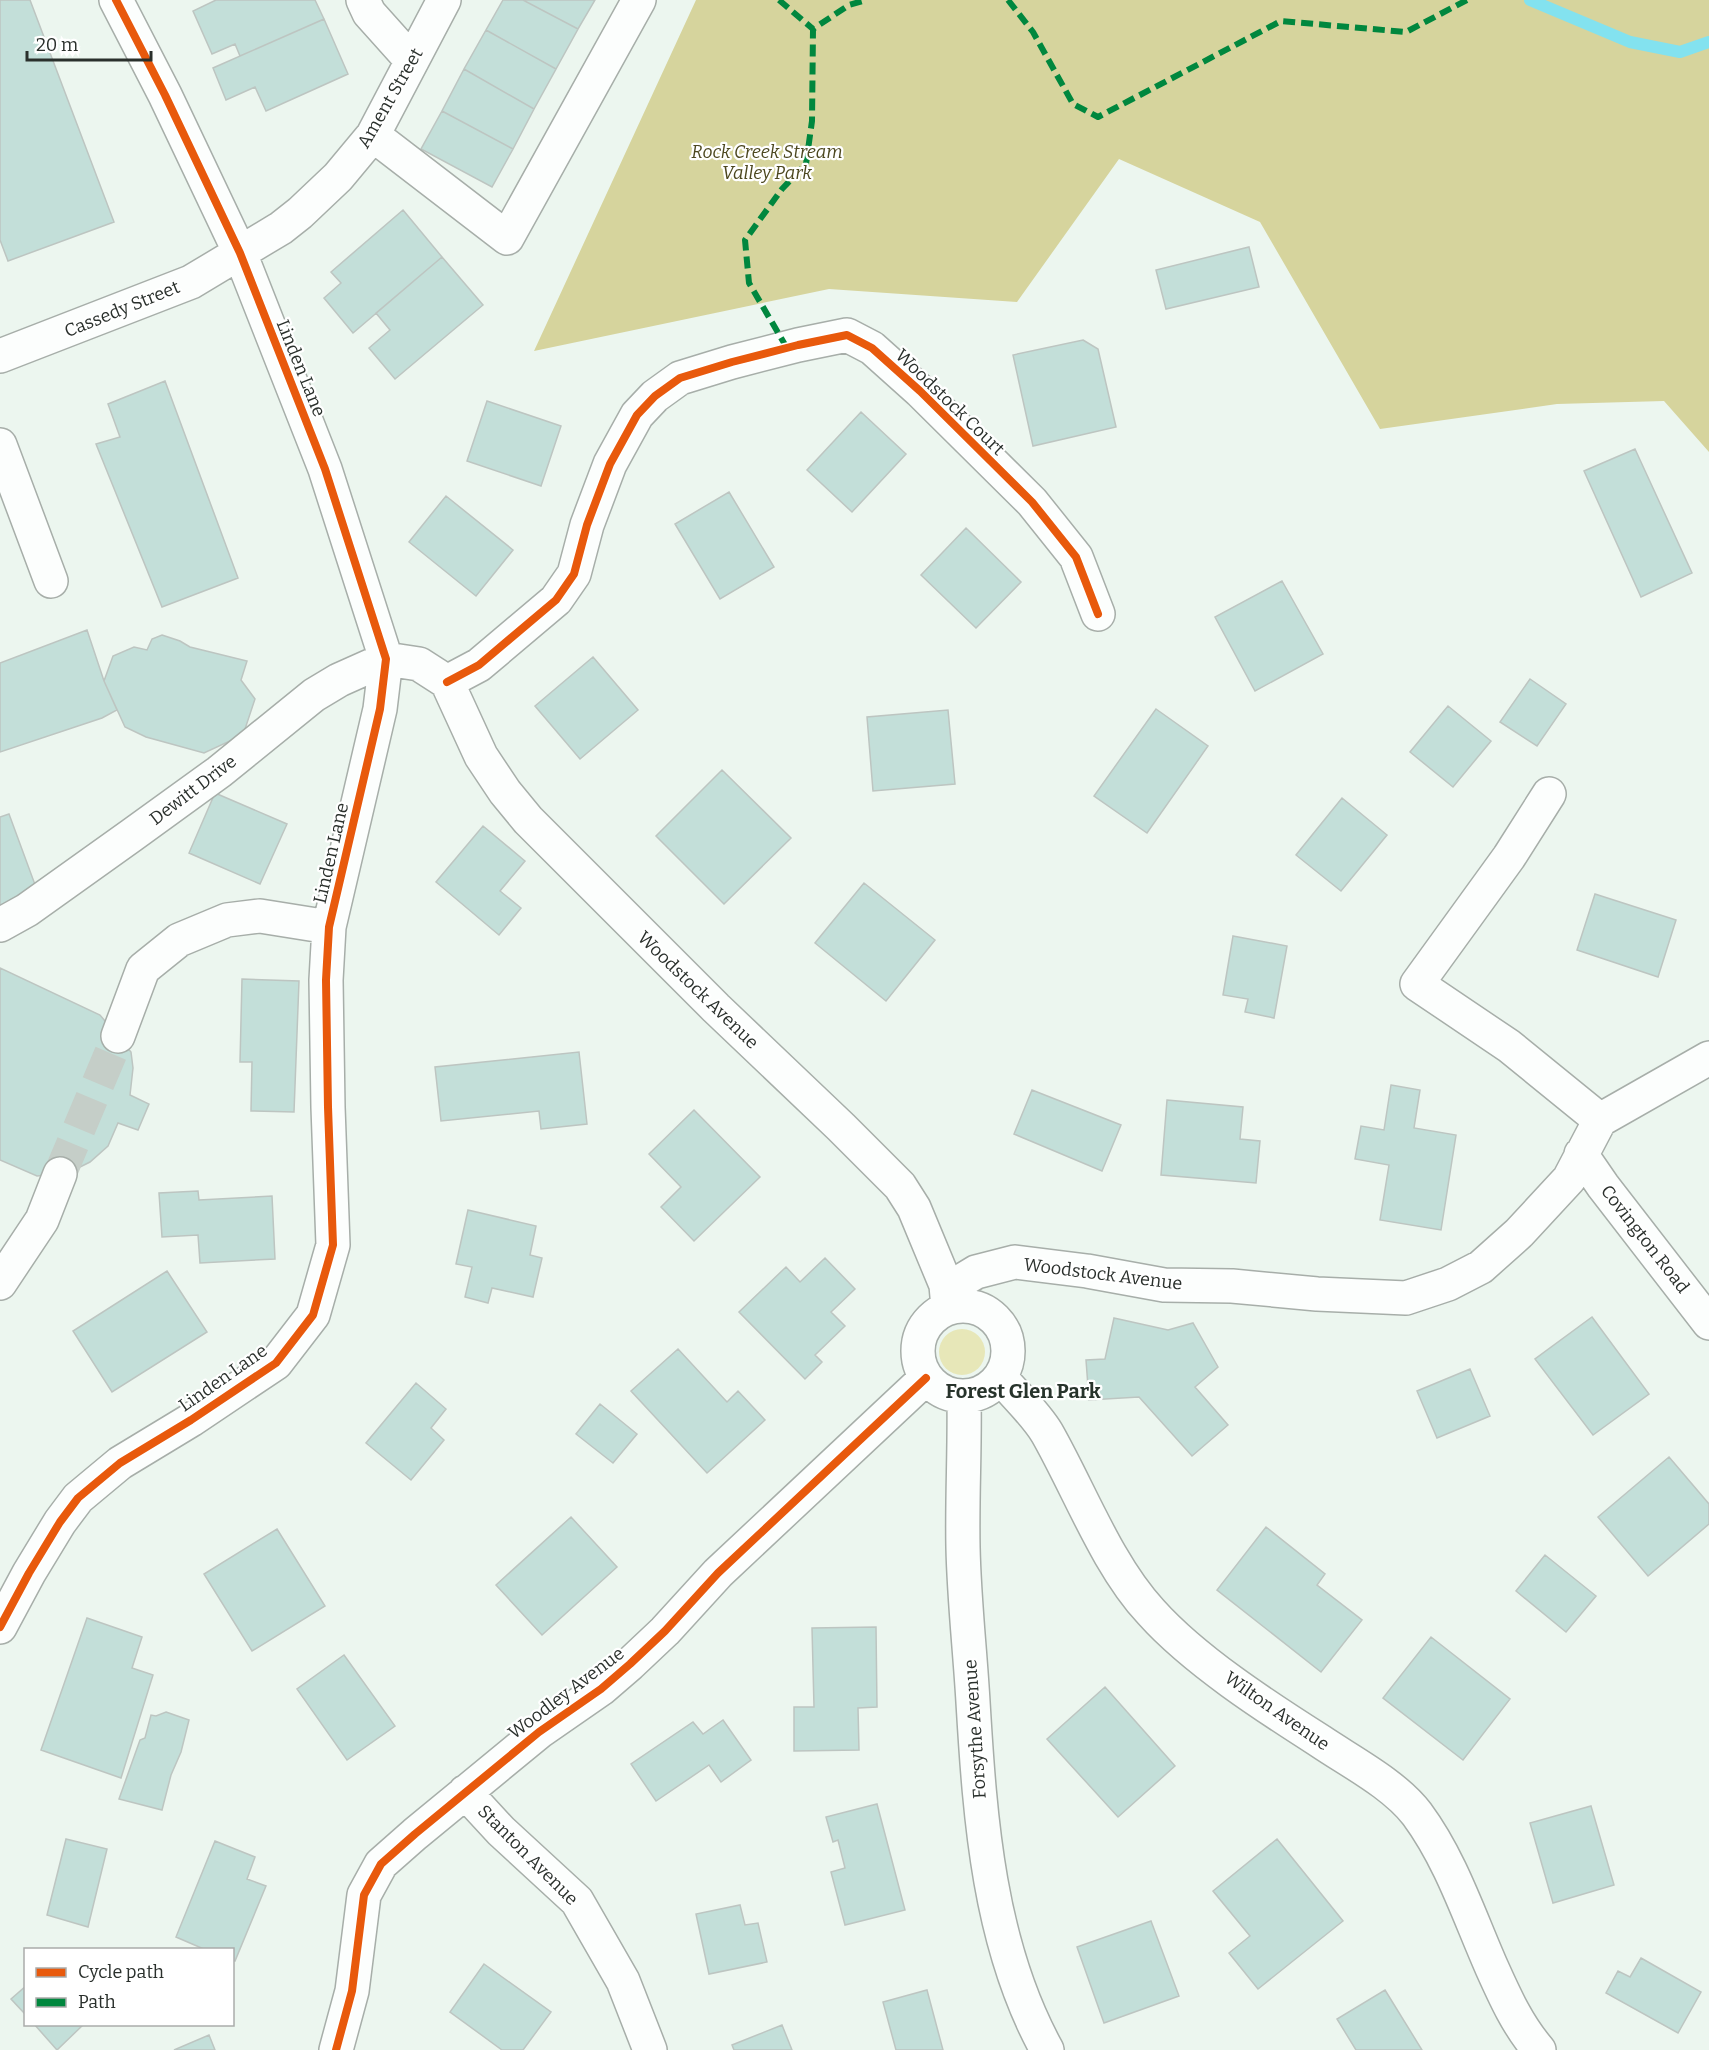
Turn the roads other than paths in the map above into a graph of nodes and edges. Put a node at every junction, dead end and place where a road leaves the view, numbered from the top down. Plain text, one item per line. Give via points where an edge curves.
1 (116, 0) edge
2 (363, 0) edge
3 (444, 0) edge
4 (639, 0) edge
5 (412, 61) junction
6 (372, 135) junction
7 (240, 253) junction
8 (0, 356) edge
9 (0, 444) edge
10 (51, 581) dead end
11 (1098, 614) dead end
12 (386, 659) junction
13 (447, 682) junction
14 (1549, 794) dead end
15 (0, 925) edge
16 (329, 927) junction
17 (118, 1036) tunnel mouth
18 (1709, 1058) edge
19 (1600, 1120) junction
20 (1581, 1154) junction
21 (60, 1174) tunnel mouth
22 (0, 1283) edge
23 (948, 1299) junction
24 (1709, 1323) edge
25 (1000, 1377) junction
26 (926, 1378) junction
27 (964, 1397) junction
28 (14, 1574) edge
29 (0, 1628) edge
30 (465, 1792) junction
31 (336, 2050) edge
32 (650, 2050) edge
33 (1047, 2050) edge
34 (1539, 2050) edge

1 - 7 street, Linden Lane
2 - 5 street via 369,13
3 - 5 street, Ament Street
4 - 6 street via 507,238
5 - 6 street, Ament Street
6 - 7 street, Ament Street via 338,177 300,213
7 - 8 street, Cassedy Street via 191,282
7 - 12 street, Linden Lane via 325,469
9 - 10 street
11 - 13 street, Woodstock Court via 1076,557 1032,502 920,391 872,348 847,335 680,378 655,396 637,415 610,464 574,574 556,600 479,665
12 - 13 street via 419,664
12 - 15 street, Dewitt Drive via 314,695 219,772 27,910
12 - 16 street, Linden Lane via 380,709
13 - 23 street, Woodstock Avenue via 481,756 528,820 900,1186 914,1208
14 - 19 street via 1509,857 1417,984 1509,1046
16 - 17 street via 260,916 227,920 179,940 144,969
16 - 28 street, Linden Lane via 326,980 333,1245 313,1315 276,1363 120,1463 78,1497
18 - 19 street
19 - 20 street, Woodstock Avenue
20 - 23 street, Woodstock Avenue via 1569,1179 1551,1200 1481,1267 1448,1284 1406,1298 1164,1285 1015,1262 976,1272
20 - 24 street, Covington Road
21 - 22 street via 42,1220
23 - 25 street via 978,1308 1001,1327 1008,1356
23 - 26 street via 919,1338 917,1351
25 - 27 street via 986,1391
25 - 34 street, Wilton Avenue via 1045,1430 1121,1571 1151,1613 1213,1667 1281,1717 1386,1784 1415,1812 1441,1850 1504,1995 1525,2034
26 - 27 street via 936,1388
26 - 30 street, Woodley Avenue via 718,1573 630,1664
27 - 33 street, Forsythe Avenue via 963,1548 982,1824 993,1892 1018,1989
28 - 29 street, Linden Lane
30 - 31 street, Woodley Avenue via 381,1864 364,1895 352,1991
30 - 32 street, Stanton Avenue via 577,1901 622,1981

